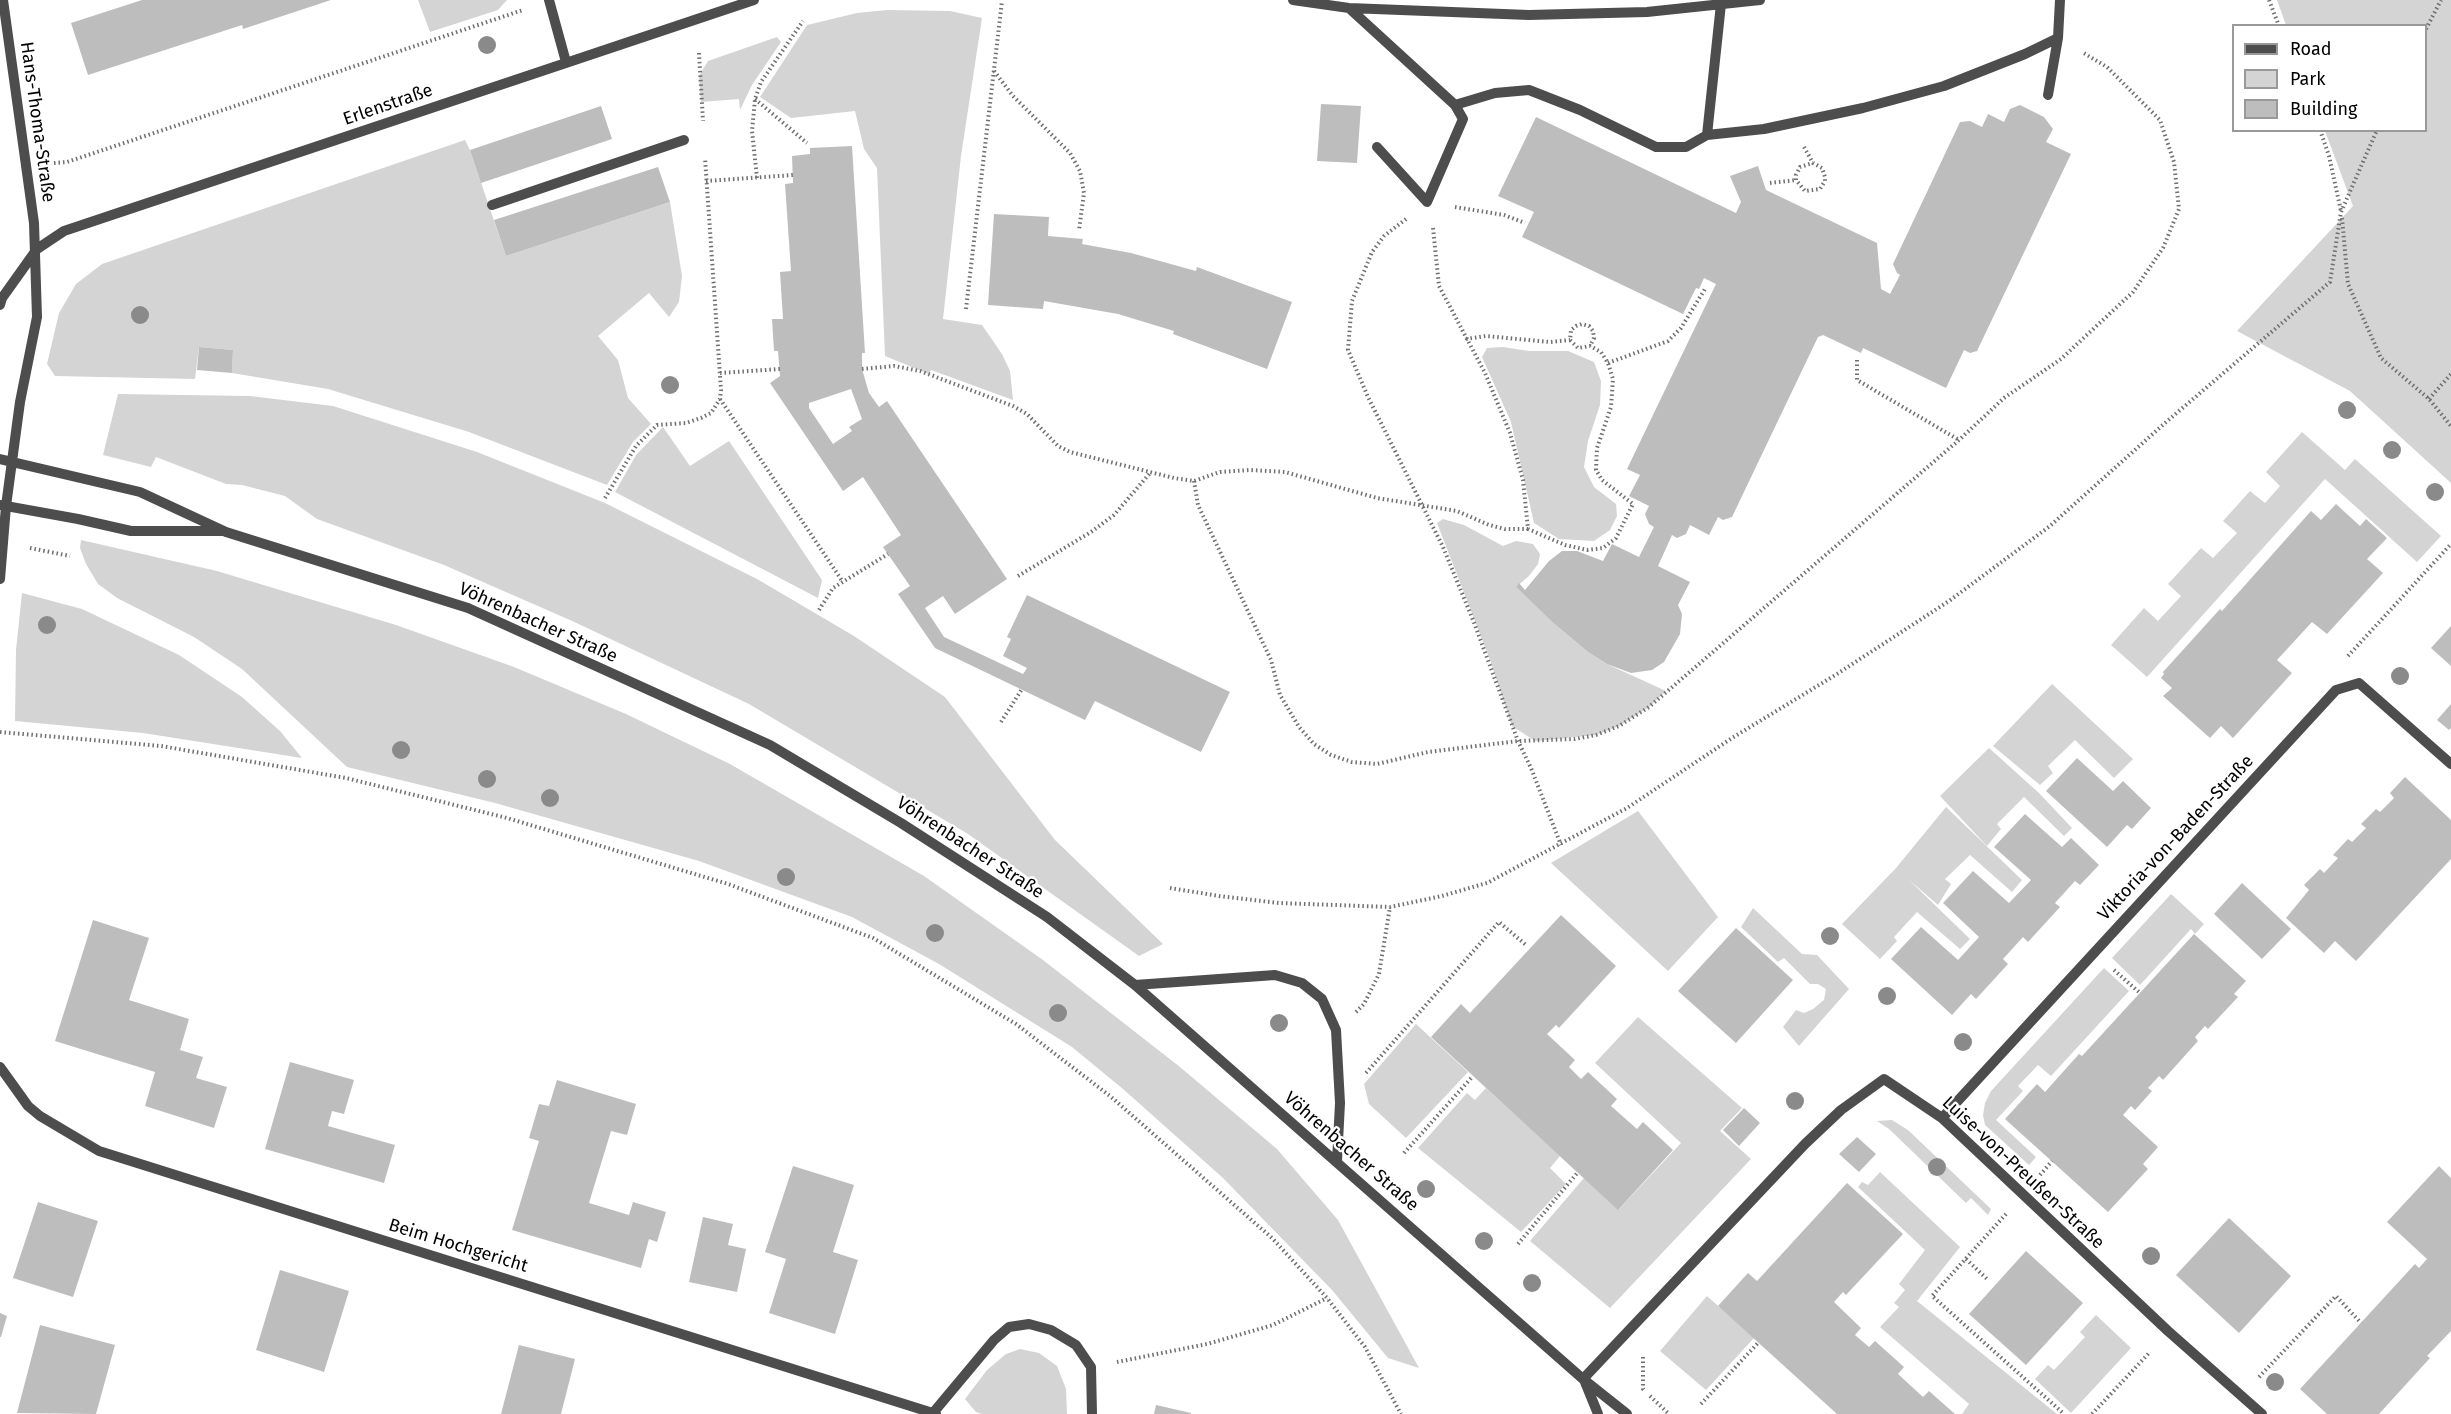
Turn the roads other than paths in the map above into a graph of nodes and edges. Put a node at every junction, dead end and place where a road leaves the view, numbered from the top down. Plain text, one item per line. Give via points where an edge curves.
1 (3, 0) edge
2 (549, 0) edge
3 (754, 0) edge
4 (1293, 0) edge
5 (1760, 0) edge
6 (2060, 0) edge
7 (1721, 4) junction
8 (1349, 8) junction
9 (2058, 38) junction
10 (566, 62) junction
11 (2048, 95) dead end
12 (1455, 105) junction
13 (1707, 135) junction
14 (684, 140) dead end
15 (1377, 147) dead end
16 (492, 205) dead end
17 (37, 249) junction
18 (0, 305) edge
19 (0, 459) edge
20 (12, 462) junction
21 (3, 506) edge
22 (225, 531) junction
23 (0, 579) edge
24 (2451, 764) edge
25 (1135, 985) junction
26 (0, 1067) edge
27 (1942, 1118) junction
28 (1336, 1161) junction
29 (1583, 1379) junction
30 (934, 1414) edge
31 (1092, 1414) edge
32 (1598, 1414) edge
33 (1627, 1414) edge
34 (2262, 1414) edge

1 - 17 street, Hans-Thoma-Straße
2 - 10 street
3 - 10 street, Erlenstraße
4 - 8 street
5 - 7 street
6 - 9 street
7 - 8 street via 1647,12 1529,15
7 - 13 street
8 - 12 street
9 - 11 street
9 - 13 street via 1944,86 1764,129
10 - 17 street, Erlenstraße via 64,231
12 - 13 street via 1495,93 1529,90 1656,147 1686,147
12 - 15 street via 1463,119 1427,202
14 - 16 street
17 - 18 street, Erlenstraße
17 - 20 street via 37,317
19 - 20 street, Vöhrenbacher Straße
20 - 21 street
20 - 22 street, Vöhrenbacher Straße via 140,492
21 - 22 street, Vöhrenbacher Straße via 131,531
21 - 23 street
22 - 25 street, Vöhrenbacher Straße via 468,608 770,745 1047,917
24 - 27 street, Viktoria-von-Baden-Straße via 2359,683 2336,690
25 - 28 street, Vöhrenbacher Straße
25 - 28 street via 1275,975 1302,982 1322,999 1336,1030 1340,1103
26 - 30 street, Beim Hochgericht via 28,1106 99,1151
27 - 29 street, Luise-von-Preußen-Straße via 1884,1079 1840,1110
27 - 34 street, Luise-von-Preußen-Straße
28 - 29 street, Vöhrenbacher Straße
29 - 32 street, Vöhrenbacher Straße
29 - 33 street, Vöhrenbacher Straße
30 - 31 street, Beim Hochgericht via 994,1340 1009,1327 1029,1324 1051,1330 1076,1345 1091,1367

